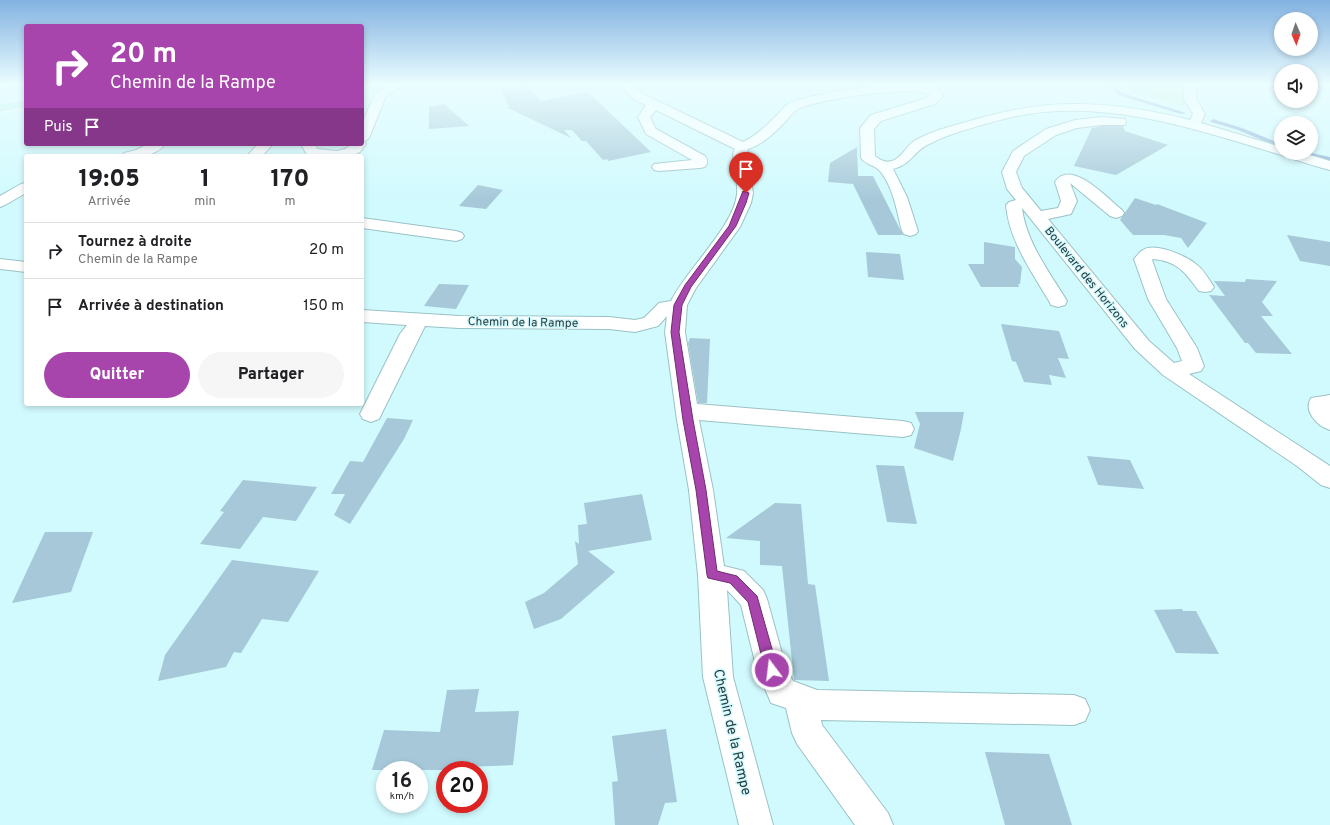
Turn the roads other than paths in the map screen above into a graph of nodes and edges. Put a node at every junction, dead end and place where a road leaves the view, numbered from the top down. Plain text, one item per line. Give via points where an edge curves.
1 (369, 122) edge
2 (646, 122) edge
3 (692, 122) edge
4 (777, 122) edge
5 (872, 122) edge
6 (976, 122) edge
7 (1089, 122) edge
8 (1132, 122) edge
9 (1167, 122) edge
10 (1187, 122) edge
11 (1194, 124) joint
12 (364, 133) edge
13 (154, 146) edge
14 (264, 146) edge
15 (309, 146) edge
16 (358, 146) edge
17 (742, 147) junction
18 (1274, 149) edge
19 (137, 154) edge
20 (256, 154) edge
21 (320, 154) edge
22 (346, 154) edge
23 (1311, 160) edge
24 (883, 166) junction
25 (1330, 166) edge
26 (659, 167) dead end
27 (24, 188) edge
28 (0, 202) edge
29 (1026, 202) junction
30 (1116, 213) dead end
31 (1037, 216) junction
32 (364, 223) edge
33 (910, 231) dead end
34 (456, 236) dead end
35 (0, 264) edge
36 (24, 267) edge
37 (1205, 287) dead end
38 (1058, 301) dead end
39 (678, 305) junction
40 (364, 316) edge
41 (420, 319) junction
42 (1170, 370) junction
43 (1330, 402) edge
44 (687, 411) junction
45 (371, 414) dead end
46 (1330, 422) edge
47 (903, 429) dead end
48 (1330, 479) edge
49 (712, 575) junction
50 (799, 698) junction
51 (1074, 710) dead end
52 (756, 825) edge
53 (876, 825) edge

1 - 12 street
2 - 26 street via 650,131 700,159 700,164
3 - 17 street
4 - 17 street via 753,145
5 - 24 street via 867,128 868,158
6 - 24 street via 933,136 913,148 905,160
7 - 29 street, Boulevard des Horizons via 1051,132 1018,154 1009,172 1015,189
8 - 9 street, Boulevard des Horizons
10 - 11 street
11 - 18 street
13 - 19 street
14 - 20 street
15 - 21 street via 312,152
16 - 22 street
17 - 39 street, Chemin de la Rampe via 740,154 746,193 743,203 732,226 687,287
23 - 25 street
24 - 33 street via 890,174
27 - 28 street
29 - 31 street, Boulevard des Horizons
29 - 38 street via 1014,205 1014,216 1028,248
30 - 31 street via 1078,181 1068,178 1062,182 1069,201 1065,211
31 - 42 street, Boulevard des Horizons via 1142,345
32 - 34 street
35 - 36 street
37 - 42 street via 1192,269 1168,255 1149,254 1144,258 1157,299 1187,348 1194,366
39 - 41 street, Chemin de la Rampe via 666,307 650,322 635,326 609,323 459,322
39 - 44 street, Chemin de la Rampe via 675,332
40 - 41 street, Chemin de la Rampe
41 - 45 street via 410,334
42 - 48 street, Boulevard des Horizons via 1306,460
43 - 46 street via 1320,403 1320,411
44 - 47 street
44 - 49 street, Chemin de la Rampe
49 - 50 street via 734,579 753,599 772,670 782,692
49 - 52 street, Chemin de la Rampe via 718,677
50 - 51 street via 817,705
50 - 53 street via 808,733

